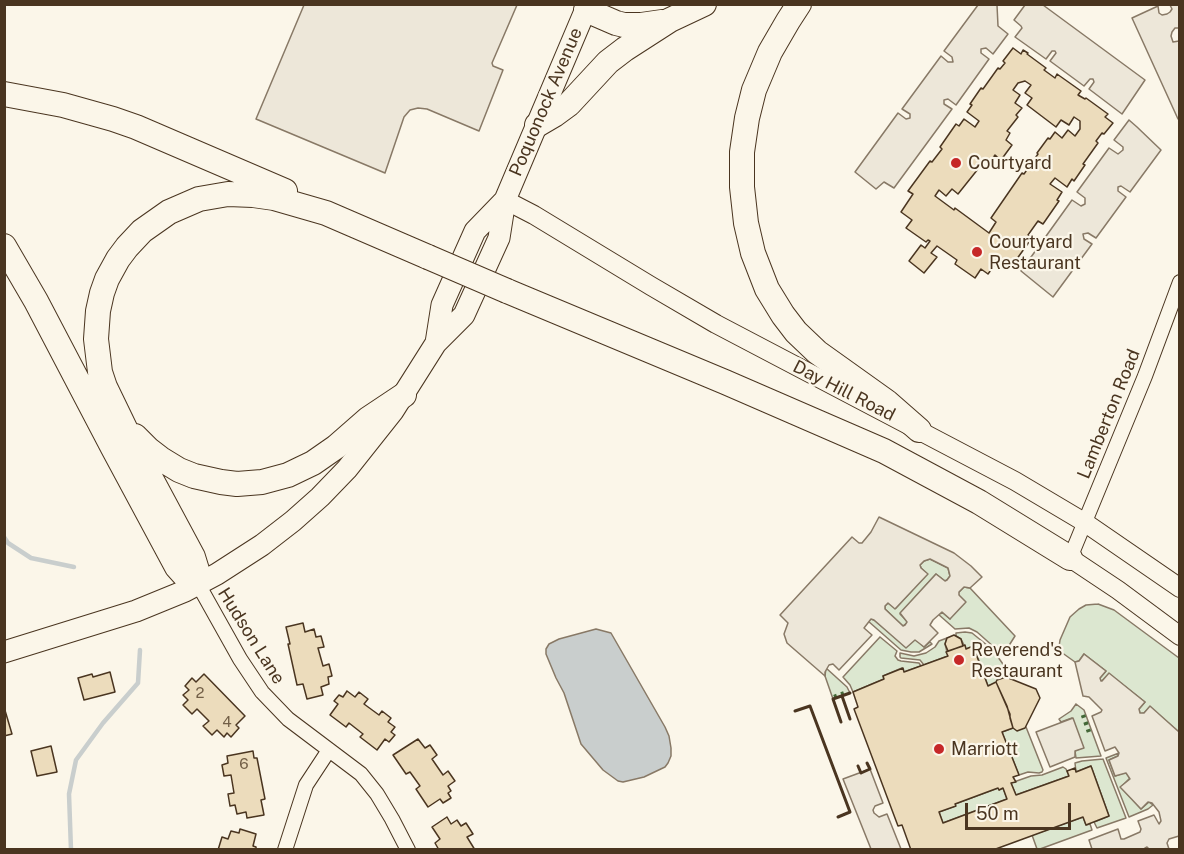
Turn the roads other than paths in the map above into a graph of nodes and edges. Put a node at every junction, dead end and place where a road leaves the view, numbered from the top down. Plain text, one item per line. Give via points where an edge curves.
1 (704, 4) edge
2 (799, 4) edge
3 (587, 7) edge
4 (670, 20) junction
5 (4, 94) edge
6 (537, 125) junction
7 (505, 200) junction
8 (326, 213) junction
9 (4, 246) edge
10 (1179, 282) edge
11 (404, 395) junction
12 (116, 410) junction
13 (919, 430) junction
14 (1084, 522) junction
15 (1070, 558) junction
16 (198, 584) junction
17 (1179, 588) edge
18 (1179, 636) edge
19 (4, 652) edge
20 (329, 750) junction
21 (285, 849) edge
22 (408, 849) edge

1 - 4 highway
2 - 13 highway via 770,52 747,117 742,187 753,253 767,289 796,332
3 - 4 highway via 624,25
3 - 6 main road, Poquonock Avenue
4 - 6 highway via 614,57 569,104
5 - 8 highway via 63,105 128,124
6 - 7 main road, Poquonock Avenue
7 - 11 main road, Poquonock Avenue via 475,231 442,304 436,343
7 - 13 main road, Day Hill Road via 716,324
8 - 12 highway via 264,196 218,195 178,207 142,231 114,265 98,311 98,362
8 - 15 highway, bridge via 884,452 979,502
9 - 16 highway via 177,567
10 - 14 street, Lamberton Road
11 - 12 highway via 313,463 288,475 250,484 208,480 168,464 141,443
11 - 16 main road, Poquonock Avenue via 386,422 320,497 262,545
12 - 16 highway via 193,557
13 - 14 main road, Day Hill Road
14 - 15 street, Lamberton Road
14 - 17 main road, Day Hill Road
15 - 18 main road
16 - 19 main road, Poquonock Avenue via 136,611
16 - 20 street, Hudson Lane via 262,692 288,719
20 - 21 street via 306,785
20 - 22 street, Hudson Lane via 361,774 377,794

